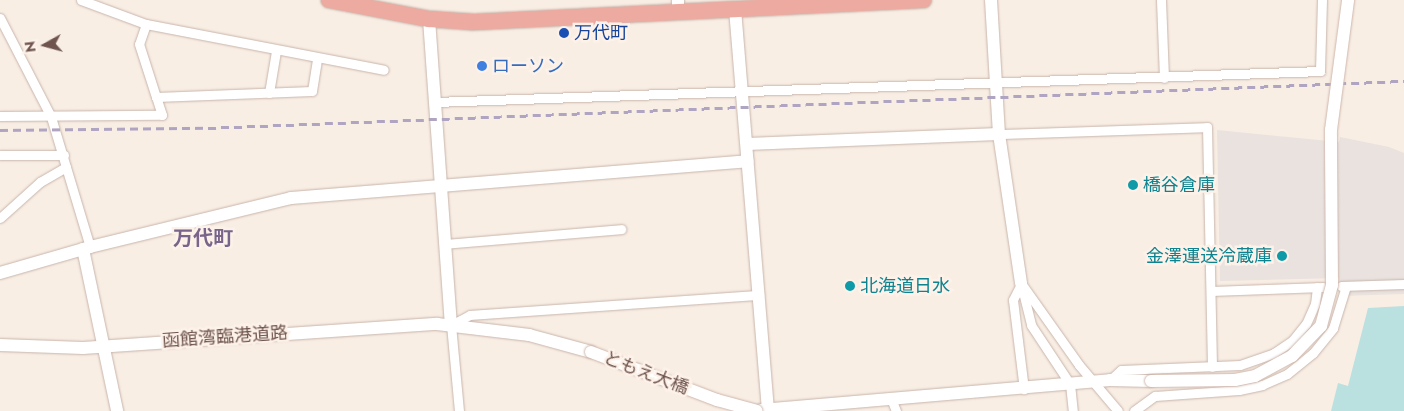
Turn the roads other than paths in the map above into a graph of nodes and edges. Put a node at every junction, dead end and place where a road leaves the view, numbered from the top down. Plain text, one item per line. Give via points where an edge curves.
1 (81, 0) edge
2 (329, 0) edge
3 (923, 0) edge
4 (991, 0) edge
5 (1161, 0) edge
6 (1322, 0) edge
7 (1348, 0) edge
8 (678, 6) edge
9 (736, 9) junction
10 (0, 18) edge
11 (430, 20) junction
12 (146, 24) junction
13 (276, 51) junction
14 (317, 58) junction
15 (384, 70) dead end
16 (1164, 78) junction
17 (996, 83) junction
18 (269, 93) junction
19 (742, 93) junction
20 (156, 97) junction
21 (434, 102) junction
22 (0, 116) edge
23 (51, 117) junction
24 (999, 134) junction
25 (746, 144) junction
26 (64, 155) junction
27 (0, 156) edge
28 (748, 161) junction
29 (66, 167) junction
30 (439, 186) junction
31 (0, 218) edge
32 (621, 229) dead end
33 (444, 244) junction
34 (86, 248) junction
35 (0, 273) edge
36 (1021, 283) junction
37 (1404, 284) edge
38 (1346, 286) junction
39 (1317, 287) junction
40 (1211, 291) junction
41 (759, 295) junction
42 (451, 325) junction
43 (0, 345) edge
44 (103, 346) junction
45 (591, 352) joint
46 (1212, 367) junction
47 (1110, 380) junction
48 (1094, 382) junction
49 (1070, 384) junction
50 (1024, 389) junction
51 (894, 406) edge
52 (772, 410) edge
53 (117, 411) edge
54 (459, 411) edge
55 (753, 411) edge
56 (1073, 411) edge
57 (1118, 411) edge
58 (1134, 411) edge

1 - 12 street
2 - 11 highway
3 - 9 highway
4 - 17 street
5 - 16 street
6 - 16 street via 1320,72
7 - 47 street, bridge via 1331,130 1332,285 1320,326 1292,356 1255,376 1235,380
8 - 9 highway
8 - 11 highway via 473,22
9 - 19 street
10 - 23 street
11 - 21 street
12 - 13 street
12 - 20 street via 139,44
13 - 14 street
13 - 18 street
14 - 15 street
14 - 18 street via 312,91
16 - 17 street
17 - 19 street
17 - 24 street
18 - 20 street
19 - 21 street
19 - 25 street
20 - 23 street via 162,115
21 - 30 street
22 - 23 street
23 - 26 street
24 - 25 street
24 - 36 street
24 - 40 street via 1207,127
25 - 28 street
26 - 27 street
26 - 29 street
28 - 30 street
28 - 41 street
29 - 31 street via 40,182
29 - 34 street
30 - 33 street
30 - 34 street via 291,198
32 - 33 street
33 - 42 street
34 - 35 street
34 - 44 street
36 - 48 street
36 - 49 street via 1031,325
36 - 50 street via 1014,300
37 - 38 street
38 - 39 street
38 - 58 street via 1333,328 1314,353 1287,374 1238,390 1154,396
39 - 40 street
39 - 46 street via 1315,304 1306,324 1292,341 1258,360
40 - 46 street
41 - 42 street via 470,315
41 - 52 street
42 - 44 street, 函館湾臨港道路 via 385,325
42 - 45 street, 函館湾臨港道路 via 529,335
42 - 54 street
43 - 44 street, 函館湾臨港道路
44 - 53 street
45 - 52 street, ともえ大橋, bridge via 717,400
46 - 47 street via 1122,370
47 - 48 street
48 - 49 street
48 - 57 street
49 - 50 street
49 - 56 street
50 - 51 street
51 - 52 street
52 - 55 street

